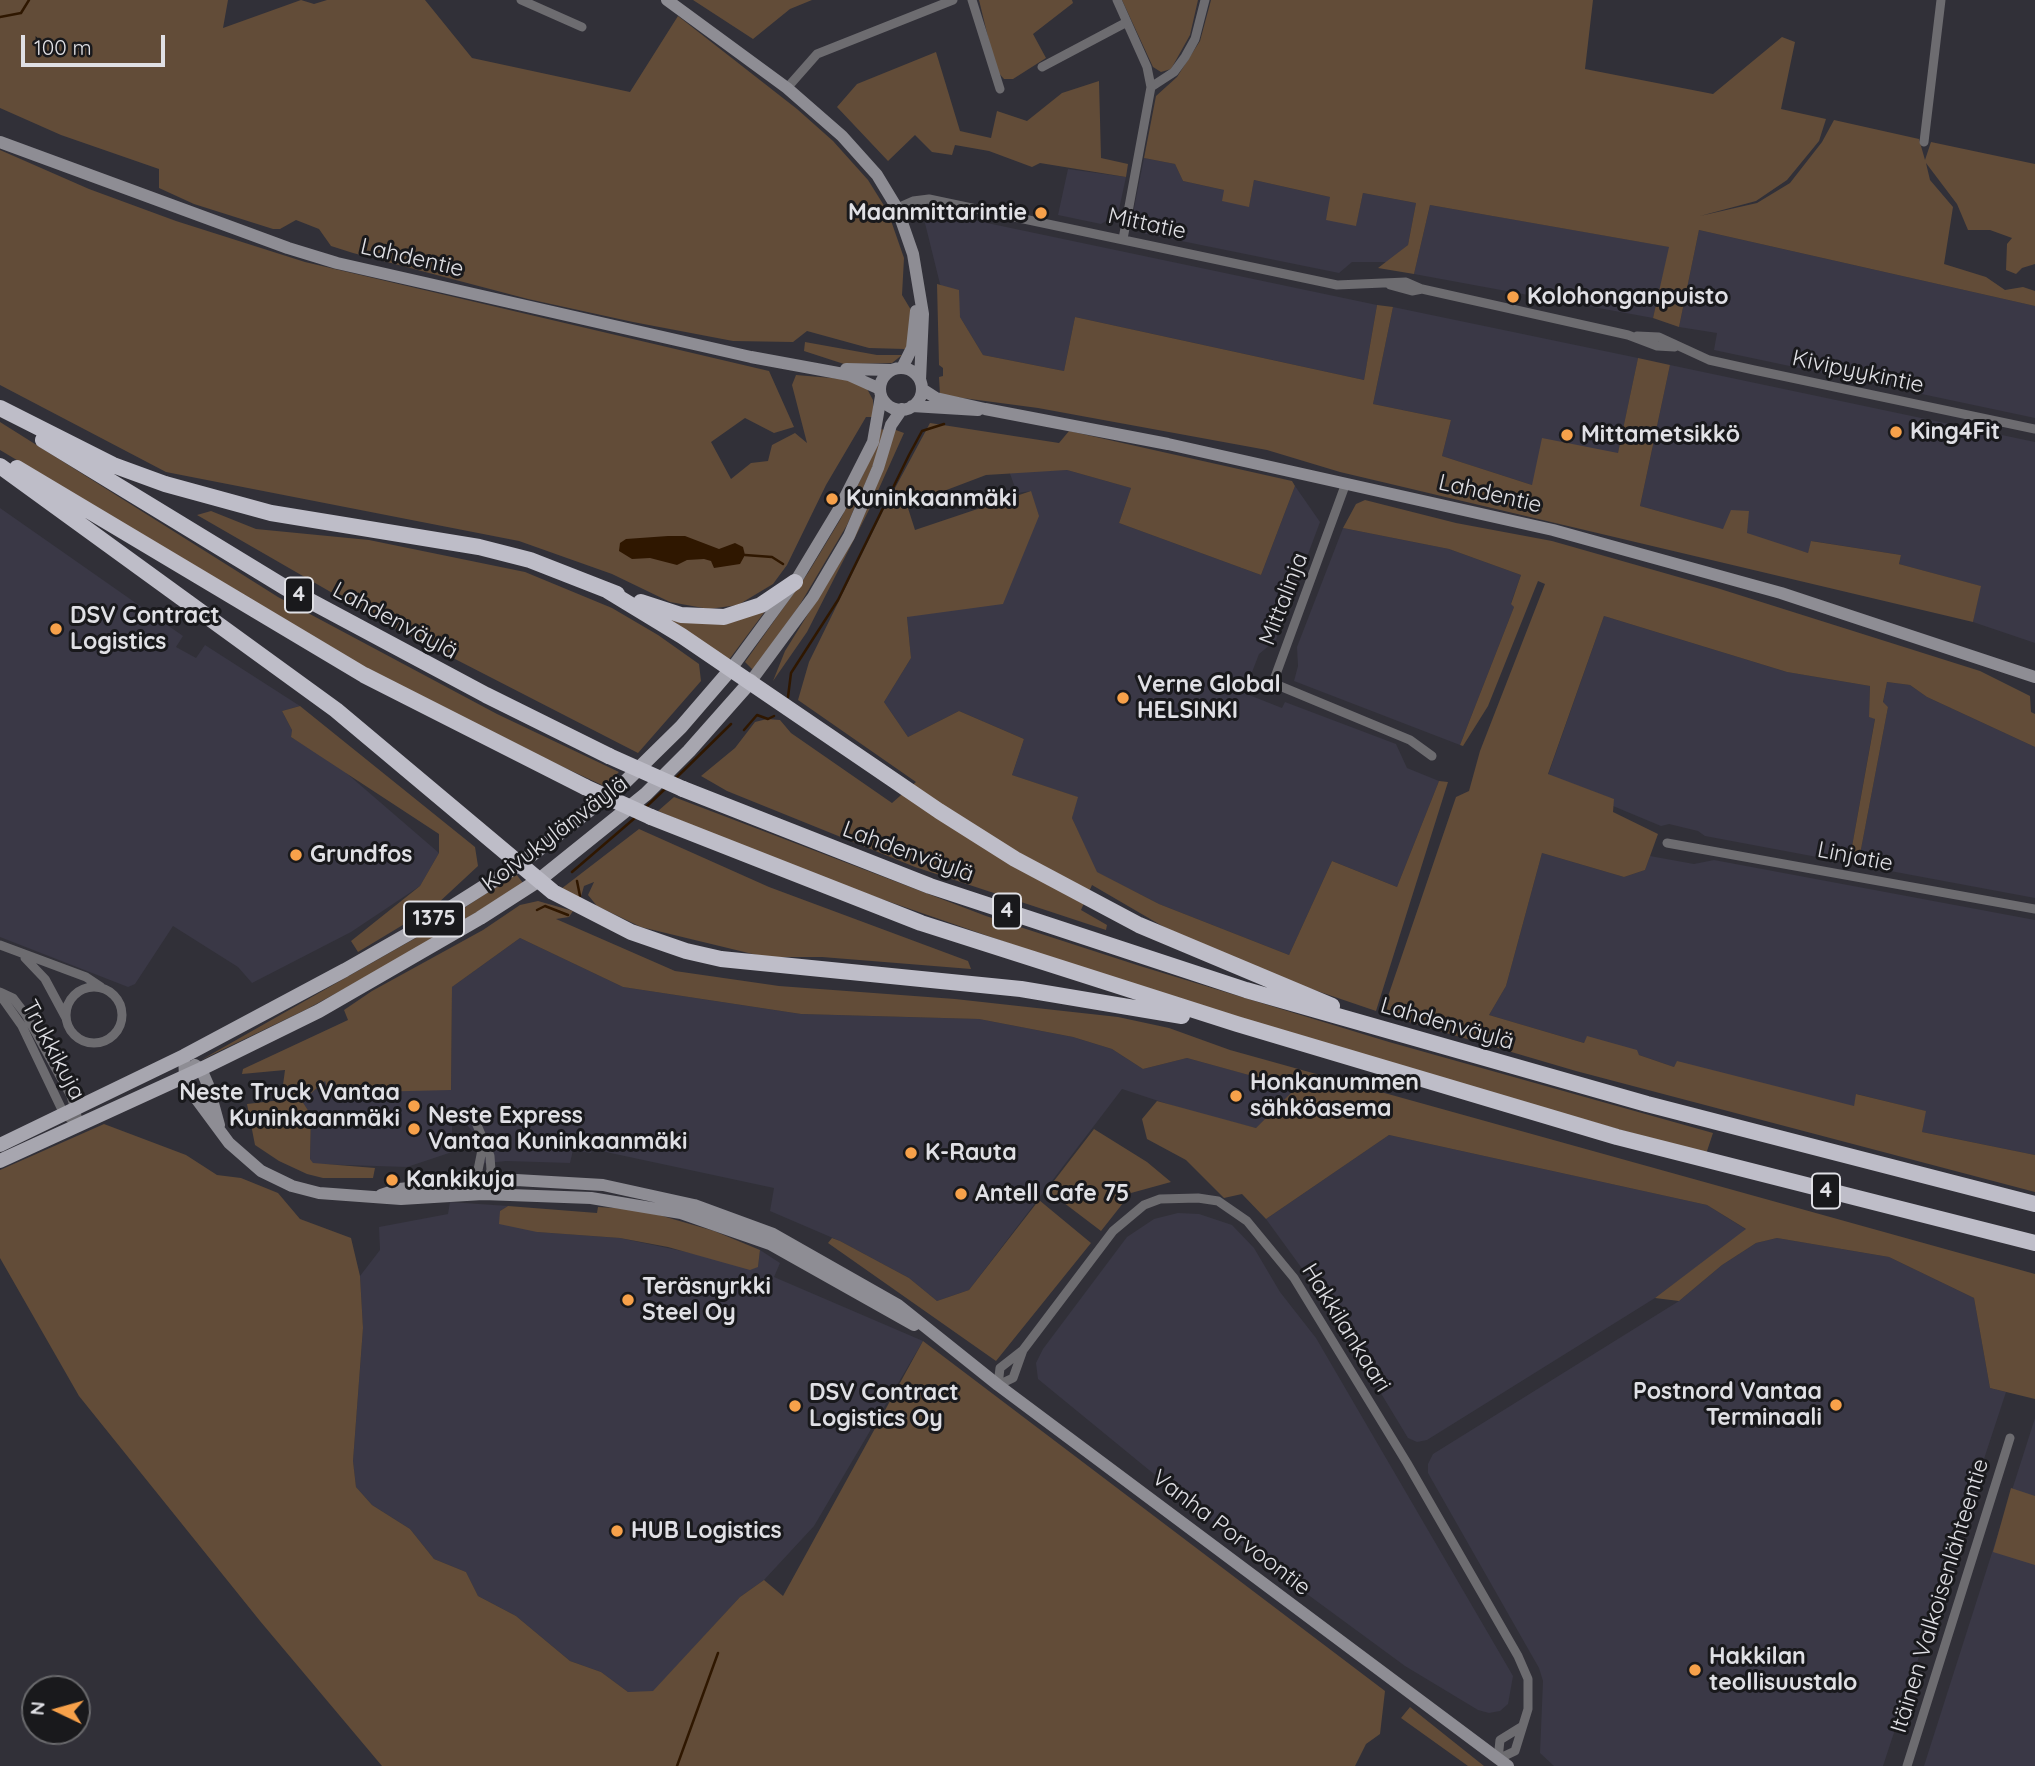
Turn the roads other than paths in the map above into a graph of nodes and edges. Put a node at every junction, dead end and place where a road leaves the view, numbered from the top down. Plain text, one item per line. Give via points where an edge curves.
1 (521, 0) edge
2 (667, 0) edge
3 (953, 0) edge
4 (972, 0) edge
5 (1117, 0) edge
6 (1205, 0) edge
7 (1941, 0) edge
8 (1127, 22) junction
9 (582, 27) dead end
10 (1042, 67) dead end
11 (1151, 87) junction
12 (787, 88) junction
13 (1000, 89) dead end
14 (0, 142) edge
15 (1924, 142) dead end
16 (897, 208) junction
17 (1123, 239) junction
18 (919, 297) junction
19 (1658, 342) joint
20 (897, 369) junction
21 (827, 370) junction
22 (921, 384) junction
23 (881, 392) junction
24 (0, 408) edge
25 (907, 408) junction
26 (985, 409) junction
27 (0, 413) edge
28 (2035, 429) edge
29 (0, 457) edge
30 (0, 466) edge
31 (1346, 483) junction
32 (795, 582) junction
33 (608, 591) junction
34 (1976, 659) junction
35 (731, 669) junction
36 (2035, 677) edge
37 (751, 681) junction
38 (2035, 683) edge
39 (1432, 756) dead end
40 (1667, 843) dead end
41 (520, 864) junction
42 (540, 880) junction
43 (2035, 909) edge
44 (0, 945) edge
45 (22, 955) junction
46 (103, 988) junction
47 (0, 994) edge
48 (66, 1018) junction
49 (1237, 1024) junction
50 (1407, 1036) junction
51 (184, 1056) junction
52 (201, 1069) junction
53 (186, 1077) junction
54 (70, 1111) junction
55 (472, 1113) dead end
56 (80, 1126) junction
57 (220, 1131) junction
58 (0, 1146) edge
59 (0, 1161) edge
60 (484, 1185) junction
61 (2035, 1204) edge
62 (2035, 1243) edge
63 (1023, 1350) junction
64 (998, 1385) junction
65 (2010, 1437) dead end
66 (1521, 1727) junction
67 (1503, 1762) edge
68 (1907, 1766) edge

1 - 9 street
2 - 12 main road
3 - 12 street via 817,54
4 - 13 street
5 - 8 street
6 - 11 street via 1185,57 1174,72
7 - 15 street
8 - 10 street
8 - 11 street
11 - 17 street
12 - 16 main road via 842,136 877,175
14 - 21 main road, Lahdentie via 337,262 751,357
16 - 17 street, Mittatie via 929,199
16 - 18 main road via 913,254
17 - 19 street, Mittatie via 1337,285 1406,282
18 - 20 main road via 912,348
18 - 22 main road via 923,314
19 - 28 street, Kivipyykintie via 1754,370
20 - 21 main road, Lahdentie
20 - 22 main road via 915,373
20 - 23 main road via 881,382
21 - 23 main road, Lahdentie via 862,378
22 - 25 main road
22 - 26 main road, Lahdentie via 936,398
23 - 25 main road via 891,407
23 - 32 main road, Koivukylänväylä / 1375 via 873,442
24 - 33 highway via 114,465 165,484 271,513 479,547 530,560
25 - 26 main road, Lahdentie
25 - 37 main road, Koivukylänväylä / 1375 via 891,425 849,536 813,597
26 - 31 main road, Lahdentie
27 - 50 highway, Lahdenväylä / 4, bridge via 298,594 486,695 683,789 930,886 1246,990
29 - 49 highway, 4, bridge via 364,674 585,787 812,883 921,923
30 - 41 highway via 336,710
31 - 34 main road, Lahdentie via 1668,560
31 - 39 street, Mittalinja via 1275,684 1410,740
32 - 33 highway via 761,605 715,618 681,615
32 - 35 main road, Koivukylänväylä / 1375
33 - 35 highway
34 - 36 main road, Lahdentie
34 - 38 main road, Lahdentie
35 - 37 highway
35 - 41 main road, Koivukylänväylä / 1375 via 624,783
37 - 42 main road, Koivukylänväylä / 1375 via 646,794
37 - 50 highway via 939,811 1028,865 1139,925
40 - 43 street, Linjatie
41 - 42 highway
41 - 51 main road, Koivukylänväylä / 1375 via 417,929
42 - 49 highway via 566,900 631,932 721,959 1021,989
42 - 52 main road, Koivukylänväylä / 1375 via 373,981
44 - 45 street, Trukkikuja
45 - 46 street, Trukkikuja via 86,977
45 - 48 street, Trukkikuja via 45,979
46 - 48 street, Trukkikuja via 76,993
46 - 48 street, Trukkikuja via 121,1006 121,1023 111,1037 87,1042 73,1033
47 - 54 street, Trukkikuja via 13,998 26,1015
49 - 62 highway, 4 via 1617,1137
50 - 61 highway, Lahdenväylä / 4 via 1647,1104
51 - 52 main road
51 - 53 main road, Vanha Porvoontie
51 - 54 main road, Koivukylänväylä / 1375
52 - 53 main road, Koivukylänväylä / 1375
52 - 57 main road, Vanha Porvoontie
53 - 56 main road, Koivukylänväylä / 1375
53 - 57 main road, Vanha Porvoontie
54 - 56 street, Trukkikuja
54 - 58 main road, Koivukylänväylä / 1375
55 - 60 street via 490,1156
56 - 59 main road, Koivukylänväylä / 1375
57 - 60 main road, Vanha Porvoontie via 245,1158 284,1183 318,1193 401,1199
60 - 64 main road, Vanha Porvoontie via 699,1218 770,1244 931,1333
63 - 64 street, Hakkilankaari via 1013,1378
63 - 64 street, Hakkilankaari via 1000,1368
63 - 66 street, Hakkilankaari via 1113,1231 1144,1205 1160,1199 1218,1201 1248,1221 1294,1278 1518,1656 1530,1694
64 - 67 main road, Vanha Porvoontie
65 - 68 street, Itäinen Valkoisenlähteentie
66 - 67 street, Hakkilankaari via 1515,1751
66 - 67 street, Hakkilankaari via 1500,1740

